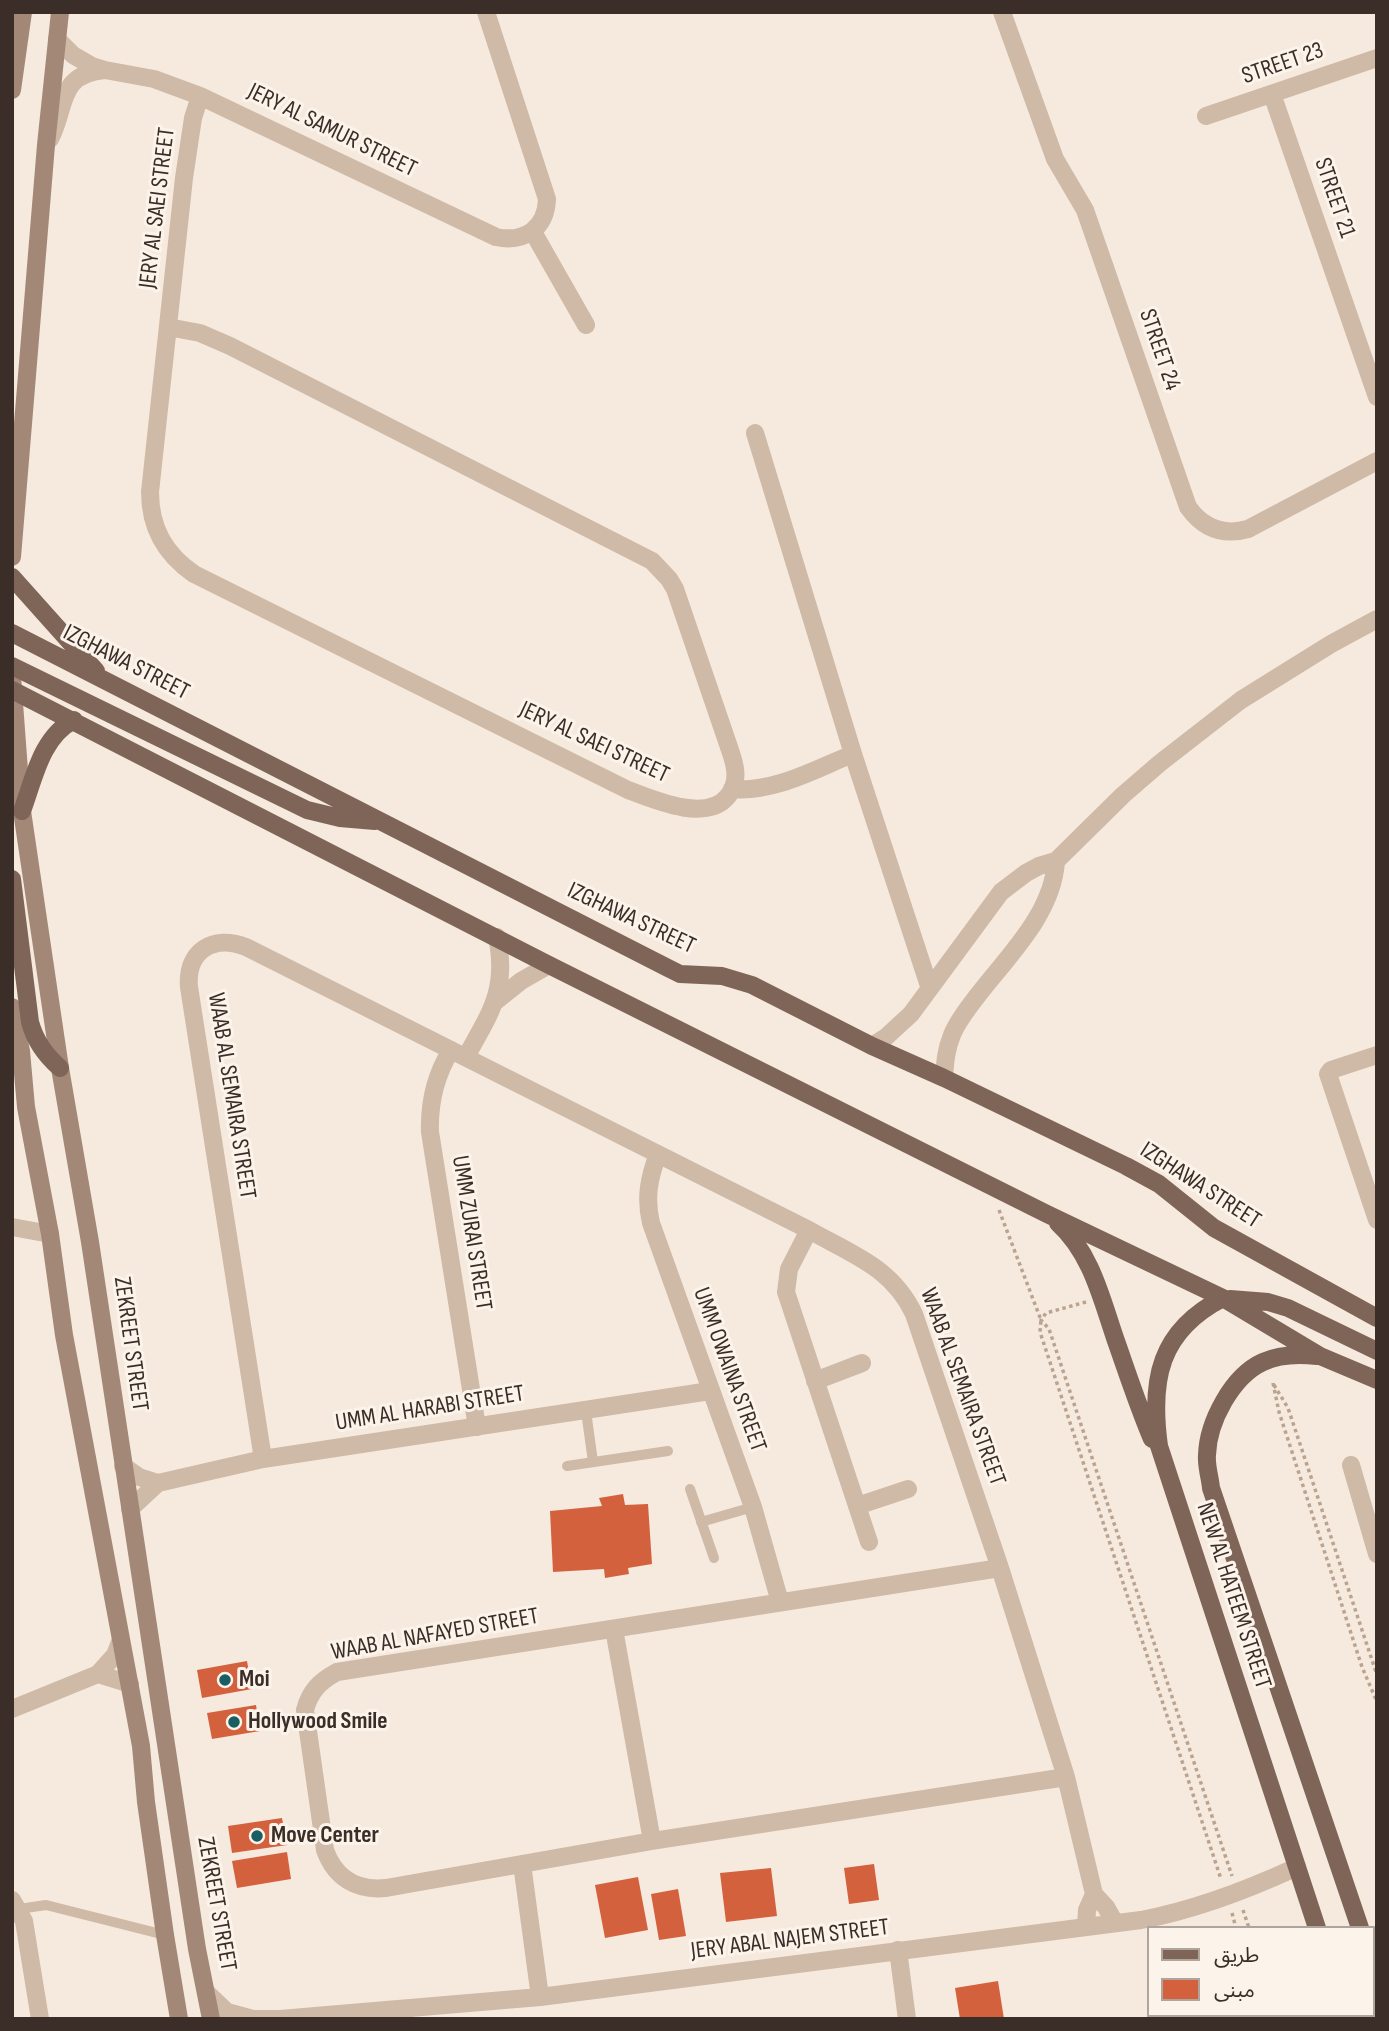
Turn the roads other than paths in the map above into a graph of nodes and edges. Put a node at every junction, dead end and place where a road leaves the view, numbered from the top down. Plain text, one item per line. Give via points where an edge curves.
1 (23, 12) edge
2 (60, 12) edge
3 (486, 12) edge
4 (1002, 12) edge
5 (57, 39) junction
6 (1377, 58) edge
7 (105, 70) junction
8 (12, 90) edge
9 (1272, 94) junction
10 (200, 96) junction
11 (1206, 116) dead end
12 (46, 145) junction
13 (533, 232) junction
14 (586, 325) dead end
15 (168, 327) junction
16 (1377, 397) edge
17 (755, 433) dead end
18 (1377, 461) edge
19 (12, 557) edge
20 (12, 577) edge
21 (1377, 619) edge
22 (12, 633) edge
23 (12, 666) edge
24 (103, 679) junction
25 (13, 687) edge
26 (74, 720) junction
27 (853, 754) junction
28 (732, 789) junction
29 (22, 811) junction
30 (382, 822) junction
31 (1056, 861) junction
32 (12, 878) edge
33 (497, 937) junction
34 (550, 965) junction
35 (929, 986) junction
36 (496, 1001) junction
37 (12, 1007) edge
38 (872, 1046) junction
39 (459, 1054) junction
40 (1377, 1055) edge
41 (60, 1068) junction
42 (944, 1078) junction
43 (658, 1154) junction
44 (46, 1209) junction
45 (1047, 1214) junction
46 (1377, 1220) edge
47 (14, 1226) edge
48 (809, 1230) junction
49 (50, 1234) junction
50 (1223, 1298) junction
51 (1377, 1318) edge
52 (1377, 1351) edge
53 (1320, 1356) junction
54 (862, 1363) dead end
55 (1377, 1380) edge
56 (815, 1381) junction
57 (710, 1391) junction
58 (586, 1411) junction
59 (477, 1427) junction
60 (668, 1451) dead end
61 (263, 1460) junction
62 (593, 1462) junction
63 (1351, 1465) dead end
64 (123, 1466) junction
65 (567, 1466) dead end
66 (1167, 1474) junction
67 (158, 1483) junction
68 (690, 1489) dead end
69 (908, 1489) dead end
70 (857, 1506) junction
71 (753, 1507) junction
72 (130, 1509) junction
73 (701, 1522) junction
74 (869, 1542) dead end
75 (1377, 1554) edge
76 (714, 1558) dead end
77 (1000, 1568) junction
78 (780, 1602) junction
79 (614, 1629) junction
80 (120, 1642) junction
81 (98, 1674) junction
82 (130, 1684) junction
83 (12, 1709) edge
84 (1066, 1777) junction
85 (652, 1841) junction
86 (522, 1864) junction
87 (1297, 1867) junction
88 (1094, 1895) junction
89 (16, 1904) edge
90 (1166, 1922) edge
91 (1115, 1923) junction
92 (1316, 1926) edge
93 (1359, 1926) edge
94 (1086, 1927) junction
95 (165, 1935) junction
96 (898, 1950) junction
97 (207, 1993) junction
98 (540, 1997) junction
99 (40, 2019) edge
100 (179, 2019) edge
101 (211, 2019) edge
102 (254, 2019) edge
103 (280, 2019) edge
104 (907, 2019) edge

1 - 8 main road
2 - 5 main road
3 - 13 street via 545,190 547,208
4 - 18 street, STREET 24 via 1055,159 1085,210 1194,515 1219,531 1239,532
5 - 7 street, JERY AL SAMUR STREET via 81,61
5 - 12 main road
6 - 9 street, STREET 23
7 - 10 street, JERY AL SAMUR STREET via 154,79
7 - 12 street via 84,74 70,86
9 - 11 street, STREET 23
9 - 16 street, STREET 21
10 - 13 street, JERY AL SAMUR STREET via 496,237 515,239
10 - 15 street, JERY AL SAEI STREET via 188,148
12 - 19 main road
13 - 14 street
15 - 28 street via 230,346 652,561 669,579 680,601 734,764
15 - 28 street, JERY AL SAEI STREET via 150,506 157,533 183,566 628,790 707,809 722,802
17 - 27 street
20 - 24 main road
21 - 31 street via 1286,671 1198,732 1123,795
22 - 24 main road, IZGHAWA STREET
23 - 30 main road via 307,810
24 - 30 main road, IZGHAWA STREET
25 - 26 main road
25 - 29 main road, ZEKREET STREET
26 - 29 main road via 60,728 48,744
26 - 33 main road
27 - 28 street via 772,786
27 - 35 street
29 - 41 main road, ZEKREET STREET
30 - 38 main road, IZGHAWA STREET via 673,970 738,979
31 - 35 street via 1026,873 1001,892
31 - 42 street via 1055,880 1044,906 953,1033
32 - 41 main road via 30,1021 44,1052
33 - 34 main road
33 - 36 street via 501,962
34 - 36 street
34 - 45 main road
35 - 38 street via 899,1026
36 - 39 street
37 - 44 main road
38 - 42 main road, IZGHAWA STREET
39 - 43 street, WAAB AL SEMAIRA STREET
39 - 59 street, UMM ZURAI STREET via 436,1079 430,1132
39 - 61 street, WAAB AL SEMAIRA STREET via 236,943 204,948 191,966 188,987
40 - 46 street via 1328,1074
41 - 64 main road, ZEKREET STREET
42 - 51 main road, IZGHAWA STREET via 1141,1174 1214,1228
43 - 48 street, WAAB AL SEMAIRA STREET
43 - 57 street, UMM OWAINA STREET via 648,1188 648,1210
44 - 47 street
44 - 49 main road
45 - 50 main road
45 - 66 main road via 1084,1254
47 - 49 street
48 - 56 street via 789,1269 786,1292
48 - 77 street, WAAB AL SEMAIRA STREET via 878,1268 908,1301
49 - 80 main road
50 - 52 main road via 1288,1308
50 - 53 main road
50 - 66 main road, NEW AL HATEEM STREET via 1181,1330 1159,1371 1156,1420
53 - 55 main road
53 - 93 main road, NEW AL HATEEM STREET via 1281,1356 1251,1370 1219,1408 1207,1457 1211,1488
54 - 56 street
56 - 70 street
57 - 58 street, UMM AL HARABI STREET
57 - 71 street, UMM OWAINA STREET
58 - 59 street, UMM AL HARABI STREET
58 - 62 lane
59 - 61 street, UMM AL HARABI STREET
60 - 62 lane
61 - 67 street, UMM AL HARABI STREET
62 - 65 lane
63 - 75 street
64 - 67 street
64 - 72 main road, ZEKREET STREET
66 - 87 main road, NEW AL HATEEM STREET
67 - 72 street
68 - 73 lane
69 - 70 street
70 - 74 street
71 - 73 lane
71 - 78 street, UMM OWAINA STREET
72 - 97 main road, ZEKREET STREET
73 - 76 lane
77 - 78 street, WAAB AL NAFAYED STREET
77 - 84 street, WAAB AL SEMAIRA STREET
78 - 79 street, WAAB AL NAFAYED STREET
79 - 85 street
79 - 86 street, WAAB AL NAFAYED STREET via 337,1672 318,1684 307,1701 304,1720 325,1850 348,1881 386,1888
80 - 81 street
80 - 82 main road
81 - 82 street
81 - 83 street
82 - 95 main road
84 - 85 street, WAAB AL NAFAYED STREET
84 - 88 street, WAAB AL SEMAIRA STREET
85 - 86 street, WAAB AL NAFAYED STREET
86 - 98 street
87 - 90 street, JERY ABAL NAJEM STREET
87 - 92 main road, NEW AL HATEEM STREET
88 - 91 street, WAAB AL SEMAIRA STREET
88 - 94 street, WAAB AL SEMAIRA STREET
89 - 95 lane via 47,1905
89 - 99 street via 24,1921
90 - 91 street, JERY ABAL NAJEM STREET
91 - 94 street, JERY ABAL NAJEM STREET
94 - 96 street, JERY ABAL NAJEM STREET
95 - 100 main road
96 - 98 street, JERY ABAL NAJEM STREET
96 - 104 street
97 - 101 main road, ZEKREET STREET
97 - 102 street, JERY ABAL NAJEM STREET via 227,2012
98 - 103 street, JERY ABAL NAJEM STREET
102 - 103 street, JERY ABAL NAJEM STREET

